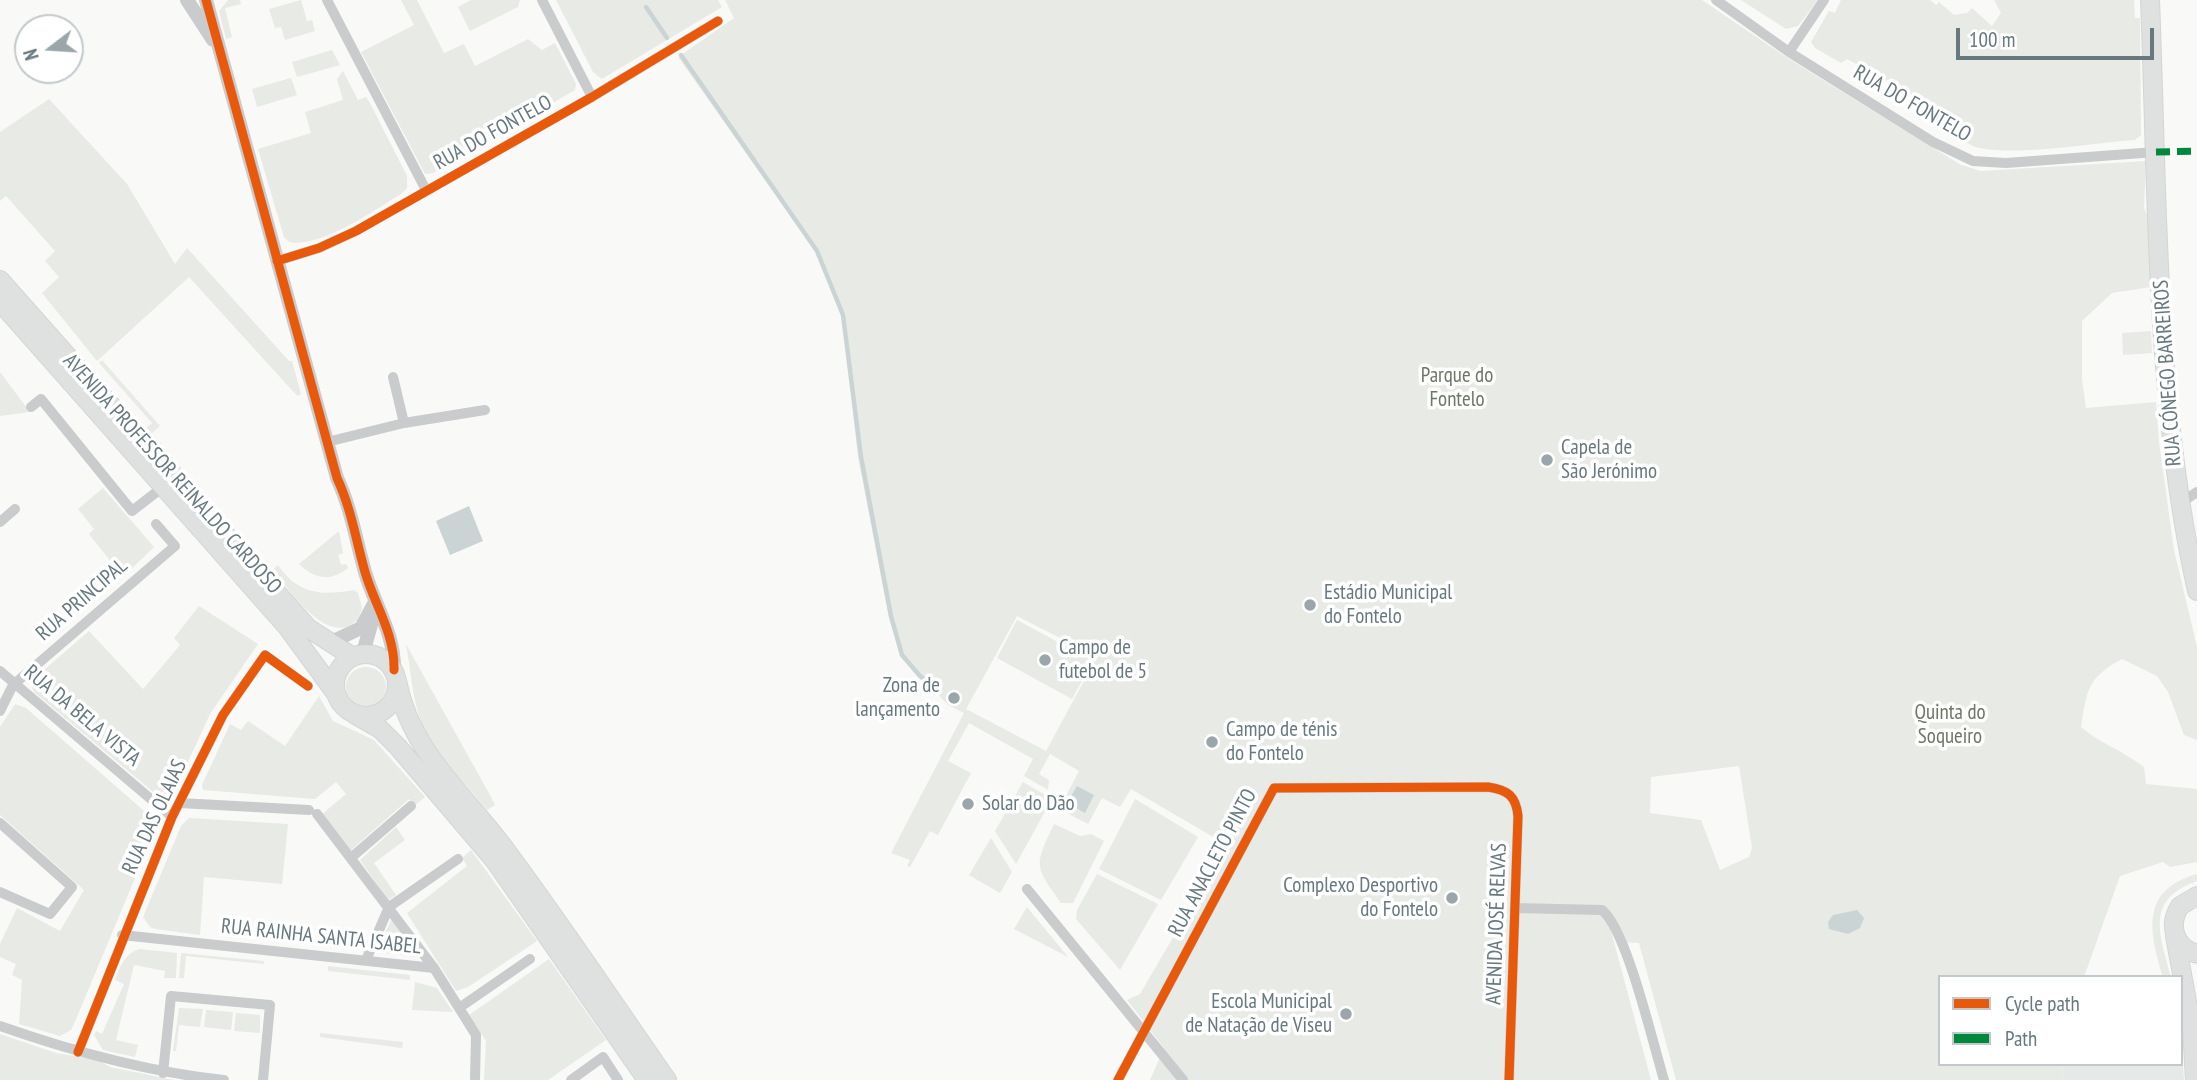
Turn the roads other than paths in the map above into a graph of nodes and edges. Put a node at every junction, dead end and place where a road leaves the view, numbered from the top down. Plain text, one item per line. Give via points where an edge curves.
1 (206, 0) edge
2 (327, 0) edge
3 (542, 0) edge
4 (1716, 0) edge
5 (1824, 0) edge
6 (2150, 0) edge
7 (190, 4) edge
8 (718, 21) dead end
9 (1789, 52) junction
10 (222, 55) junction
11 (592, 97) junction
12 (2156, 152) junction
13 (426, 190) junction
14 (277, 261) junction
15 (0, 280) edge
16 (0, 302) edge
17 (393, 377) dead end
18 (31, 407) dead end
19 (485, 410) dead end
20 (404, 423) junction
21 (327, 442) junction
22 (163, 487) junction
23 (2197, 492) edge
24 (2179, 504) junction
25 (15, 509) dead end
26 (0, 522) edge
27 (156, 524) dead end
28 (2197, 591) edge
29 (375, 602) junction
30 (329, 643) junction
31 (358, 655) junction
32 (0, 671) edge
33 (395, 676) junction
34 (13, 685) junction
35 (308, 686) dead end
36 (337, 695) junction
37 (0, 711) edge
38 (354, 714) junction
39 (1489, 787) joint
40 (180, 803) junction
41 (411, 806) dead end
42 (172, 817) junction
43 (0, 823) edge
44 (352, 857) junction
45 (458, 859) dead end
46 (1027, 889) dead end
47 (0, 892) edge
48 (2196, 896) edge
49 (389, 907) junction
50 (1515, 908) junction
51 (122, 935) junction
52 (2175, 936) junction
53 (2197, 954) edge
54 (530, 959) dead end
55 (366, 960) junction
56 (434, 968) junction
57 (2183, 975) edge
58 (2183, 976) edge
59 (459, 1008) junction
60 (0, 1026) edge
61 (1143, 1033) junction
62 (78, 1052) junction
63 (163, 1073) junction
64 (225, 1080) edge
65 (263, 1080) edge
66 (475, 1080) edge
67 (571, 1080) edge
68 (618, 1080) edge
69 (647, 1080) edge
70 (667, 1080) edge
71 (1118, 1080) edge
72 (1183, 1080) edge
73 (1510, 1080) edge
74 (1664, 1080) edge
75 (2195, 1080) edge

1 - 7 street
1 - 10 street
2 - 13 street
3 - 11 street
4 - 9 street, RUA DO FONTELO
5 - 9 street
6 - 12 main road, RUA CÓNEGO BARREIROS
7 - 10 street
8 - 11 street, RUA DO FONTELO
9 - 12 street, RUA DO FONTELO via 1933,142 1973,161 2006,163
10 - 14 street
11 - 13 street, RUA DO FONTELO
12 - 24 main road, RUA CÓNEGO BARREIROS via 2167,396
13 - 14 street, RUA DO FONTELO via 337,241
14 - 21 street
15 - 30 main road, AVENIDA PROFESSOR REINALDO CARDOSO via 308,628
16 - 22 main road, AVENIDA PROFESSOR REINALDO CARDOSO
17 - 20 street
18 - 22 street via 41,399 132,511
19 - 20 street
20 - 21 street
21 - 29 street
22 - 36 main road, AVENIDA PROFESSOR REINALDO CARDOSO via 292,633
23 - 24 street
24 - 28 main road, RUA CÓNEGO BARREIROS
25 - 26 street
27 - 34 street, RUA PRINCIPAL via 175,546
29 - 30 street via 361,628
29 - 31 street
29 - 33 street via 395,649
30 - 31 main road, AVENIDA PROFESSOR REINALDO CARDOSO
31 - 33 main road via 379,657
31 - 36 main road via 337,675
32 - 34 street, RUA DA BELA VISTA
33 - 38 main road via 394,699 381,712
33 - 70 main road via 402,708 424,750 507,851
34 - 37 street, RUA PRINCIPAL
34 - 42 street, RUA DA BELA VISTA
35 - 40 street, RUA DAS OLAIAS via 265,655 223,715
36 - 38 main road
38 - 69 main road via 380,729 398,747 495,861
39 - 50 street, AVENIDA JOSÉ RELVAS via 1514,797 1517,808
39 - 61 street, RUA ANACLETO PINTO via 1274,788
40 - 42 street, RUA DAS OLAIAS
40 - 44 street via 313,812
41 - 44 street
42 - 51 street, RUA DAS OLAIAS
43 - 47 street via 72,887 50,914
44 - 49 street
45 - 49 street
46 - 61 street
48 - 52 main road via 2176,913
49 - 55 street
49 - 56 street
50 - 73 street, AVENIDA JOSÉ RELVAS
50 - 74 street via 1602,910 1614,923
51 - 55 street, RUA RAINHA SANTA ISABEL
51 - 62 street, RUA DAS OLAIAS
52 - 53 main road via 2184,948
52 - 57 main road
54 - 59 street
55 - 56 street, RUA RAINHA SANTA ISABEL
56 - 59 street, RUA RAINHA SANTA ISABEL
58 - 75 main road
59 - 66 street, RUA RAINHA SANTA ISABEL via 476,1035
60 - 62 street
61 - 71 street
61 - 72 street
62 - 63 street
63 - 64 street
63 - 65 street via 171,996 270,1005
67 - 68 street via 603,1057

